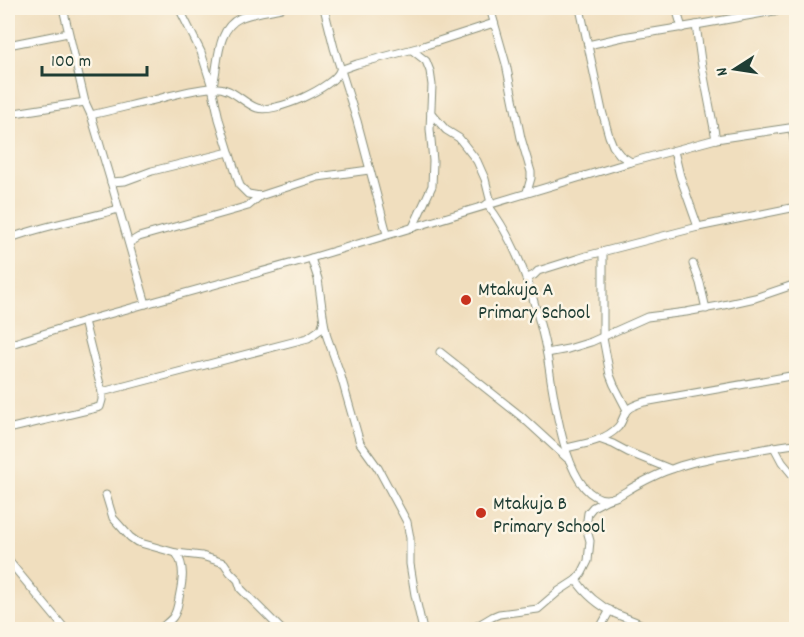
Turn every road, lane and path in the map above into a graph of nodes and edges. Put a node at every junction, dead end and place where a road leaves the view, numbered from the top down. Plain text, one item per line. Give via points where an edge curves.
1 (63, 8) edge
2 (179, 8) edge
3 (281, 8) edge
4 (324, 8) edge
5 (490, 8) edge
6 (580, 8) edge
7 (676, 8) edge
8 (791, 8) edge
9 (494, 22) junction
10 (696, 25) junction
11 (682, 28) junction
12 (68, 33) junction
13 (8, 45) edge
14 (588, 45) junction
15 (412, 50) junction
16 (340, 69) junction
17 (212, 87) junction
18 (85, 102) junction
19 (431, 113) junction
20 (8, 114) edge
21 (91, 116) junction
22 (794, 127) edge
23 (716, 139) junction
24 (674, 151) junction
25 (796, 151) edge
26 (229, 152) junction
27 (631, 162) junction
28 (369, 170) junction
29 (111, 182) junction
30 (527, 192) junction
31 (260, 196) junction
32 (489, 203) junction
33 (796, 207) edge
34 (118, 209) junction
35 (413, 227) junction
36 (698, 227) junction
37 (387, 234) junction
38 (8, 239) edge
39 (129, 243) junction
40 (603, 252) junction
41 (311, 258) junction
42 (693, 264) dead end
43 (526, 279) junction
44 (796, 284) edge
45 (146, 304) junction
46 (706, 309) junction
47 (84, 321) junction
48 (324, 322) junction
49 (603, 338) junction
50 (8, 345) edge
51 (440, 352) dead end
52 (547, 353) junction
53 (796, 375) edge
54 (102, 392) junction
55 (627, 410) junction
56 (8, 429) edge
57 (599, 439) junction
58 (796, 444) edge
59 (774, 447) junction
60 (566, 448) junction
61 (570, 462) junction
62 (670, 469) junction
63 (796, 480) edge
64 (106, 495) dead end
65 (608, 499) junction
66 (176, 553) junction
67 (8, 560) edge
68 (576, 580) junction
69 (610, 610) junction
70 (66, 630) edge
71 (159, 630) edge
72 (282, 630) edge
73 (423, 630) edge
74 (470, 630) edge
75 (599, 630) edge
76 (651, 630) edge

1 - 12 street
2 - 17 street via 201,52
3 - 17 street via 240,18 227,27
4 - 16 street
5 - 9 street
6 - 14 street
7 - 11 street
8 - 10 street
9 - 15 street
9 - 30 street via 531,172
10 - 11 street
10 - 23 street
11 - 14 street
12 - 13 street
12 - 18 street
14 - 27 street via 609,136 620,155
15 - 16 street
15 - 19 street via 426,60 430,71
16 - 17 street via 339,76 312,94 263,109 220,87
16 - 28 street
17 - 21 street
17 - 26 street
18 - 20 street
18 - 21 street
19 - 32 street via 477,161
19 - 35 street via 432,186
21 - 29 street
22 - 23 street
22 - 25 street
23 - 24 street
24 - 27 street
24 - 36 street
26 - 29 street
26 - 31 street via 240,186 248,194
27 - 30 street
28 - 31 street via 318,177
28 - 37 street
29 - 34 street
30 - 32 street
31 - 39 street via 248,206
32 - 35 street
32 - 43 street
33 - 36 street
34 - 38 street
34 - 39 street
35 - 37 street
36 - 40 street
37 - 41 street
39 - 45 street
40 - 43 street via 538,271
40 - 49 street
41 - 45 street
41 - 48 street
42 - 46 street
43 - 52 street
44 - 46 street
45 - 47 street
46 - 49 street via 647,317
47 - 50 street
47 - 54 street
48 - 54 street via 308,338
48 - 73 street via 360,443 407,522 414,595
49 - 52 street
49 - 55 street via 610,375
51 - 61 street via 522,417
52 - 60 street
53 - 55 street via 644,402
54 - 56 street via 96,409
55 - 57 street via 617,428
57 - 60 street
57 - 62 street
58 - 59 street
59 - 62 street
59 - 63 street
60 - 61 street
61 - 65 street via 588,492
62 - 65 street
64 - 66 street via 112,518 130,537
65 - 68 street via 588,513 588,561
66 - 71 street via 182,566 182,585 173,617
66 - 72 street via 224,564 241,589
67 - 70 street
68 - 69 street
68 - 74 street via 538,609 492,616
69 - 75 street
69 - 76 street

